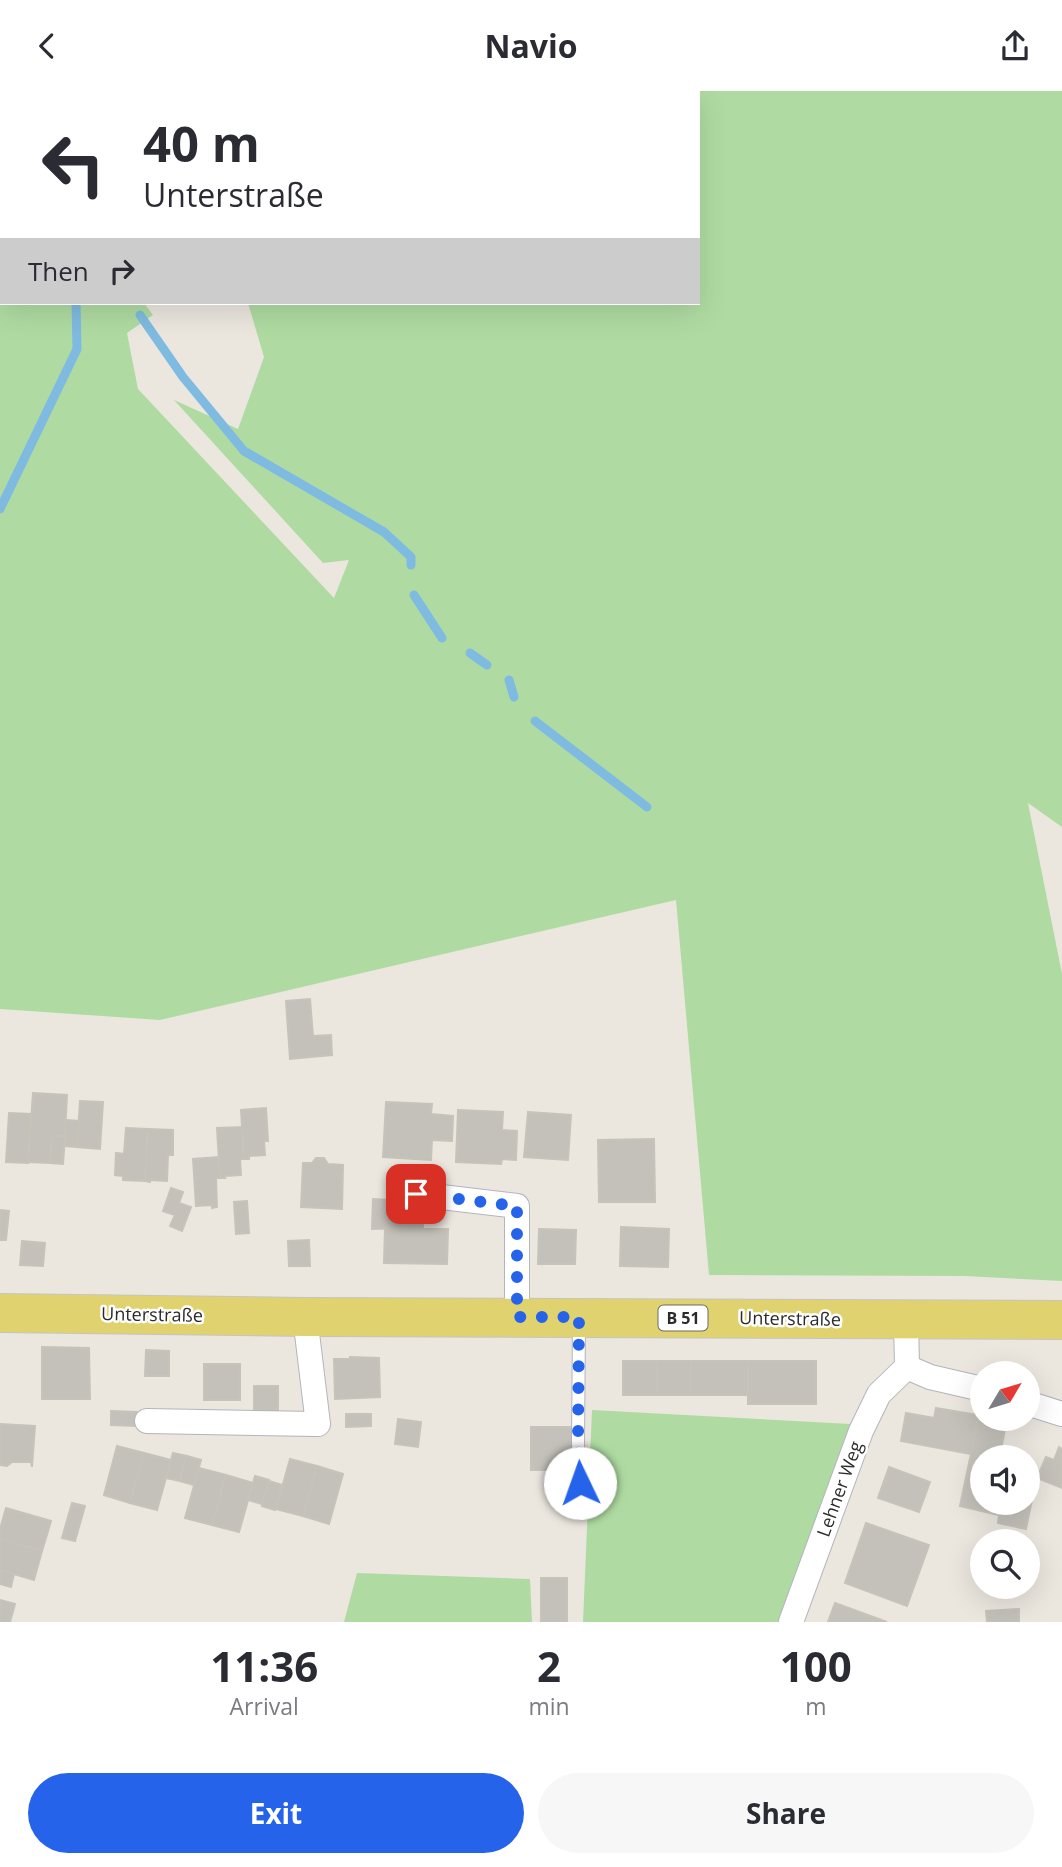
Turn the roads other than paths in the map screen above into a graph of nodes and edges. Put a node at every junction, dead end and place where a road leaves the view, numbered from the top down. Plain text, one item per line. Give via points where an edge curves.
1 (416, 1194) dead end
2 (0, 1313) edge
3 (305, 1317) junction
4 (517, 1317) junction
5 (579, 1317) junction
6 (906, 1320) junction
7 (1062, 1320) edge
8 (907, 1367) junction
9 (970, 1386) edge
10 (1040, 1407) edge
11 (1062, 1414) edge
12 (146, 1420) dead end
13 (581, 1503) dead end
14 (791, 1622) edge

1 - 4 street via 517,1206
2 - 3 main road, Unterstraße / B 51
3 - 4 main road, Unterstraße / B 51
3 - 12 street via 318,1424
4 - 5 main road, Unterstraße / B 51
5 - 6 main road, Unterstraße / B 51
5 - 13 lane
6 - 7 main road, Unterstraße / B 51
6 - 8 street
8 - 9 street
8 - 14 street, Lehner Weg via 879,1394 861,1431
10 - 11 street

